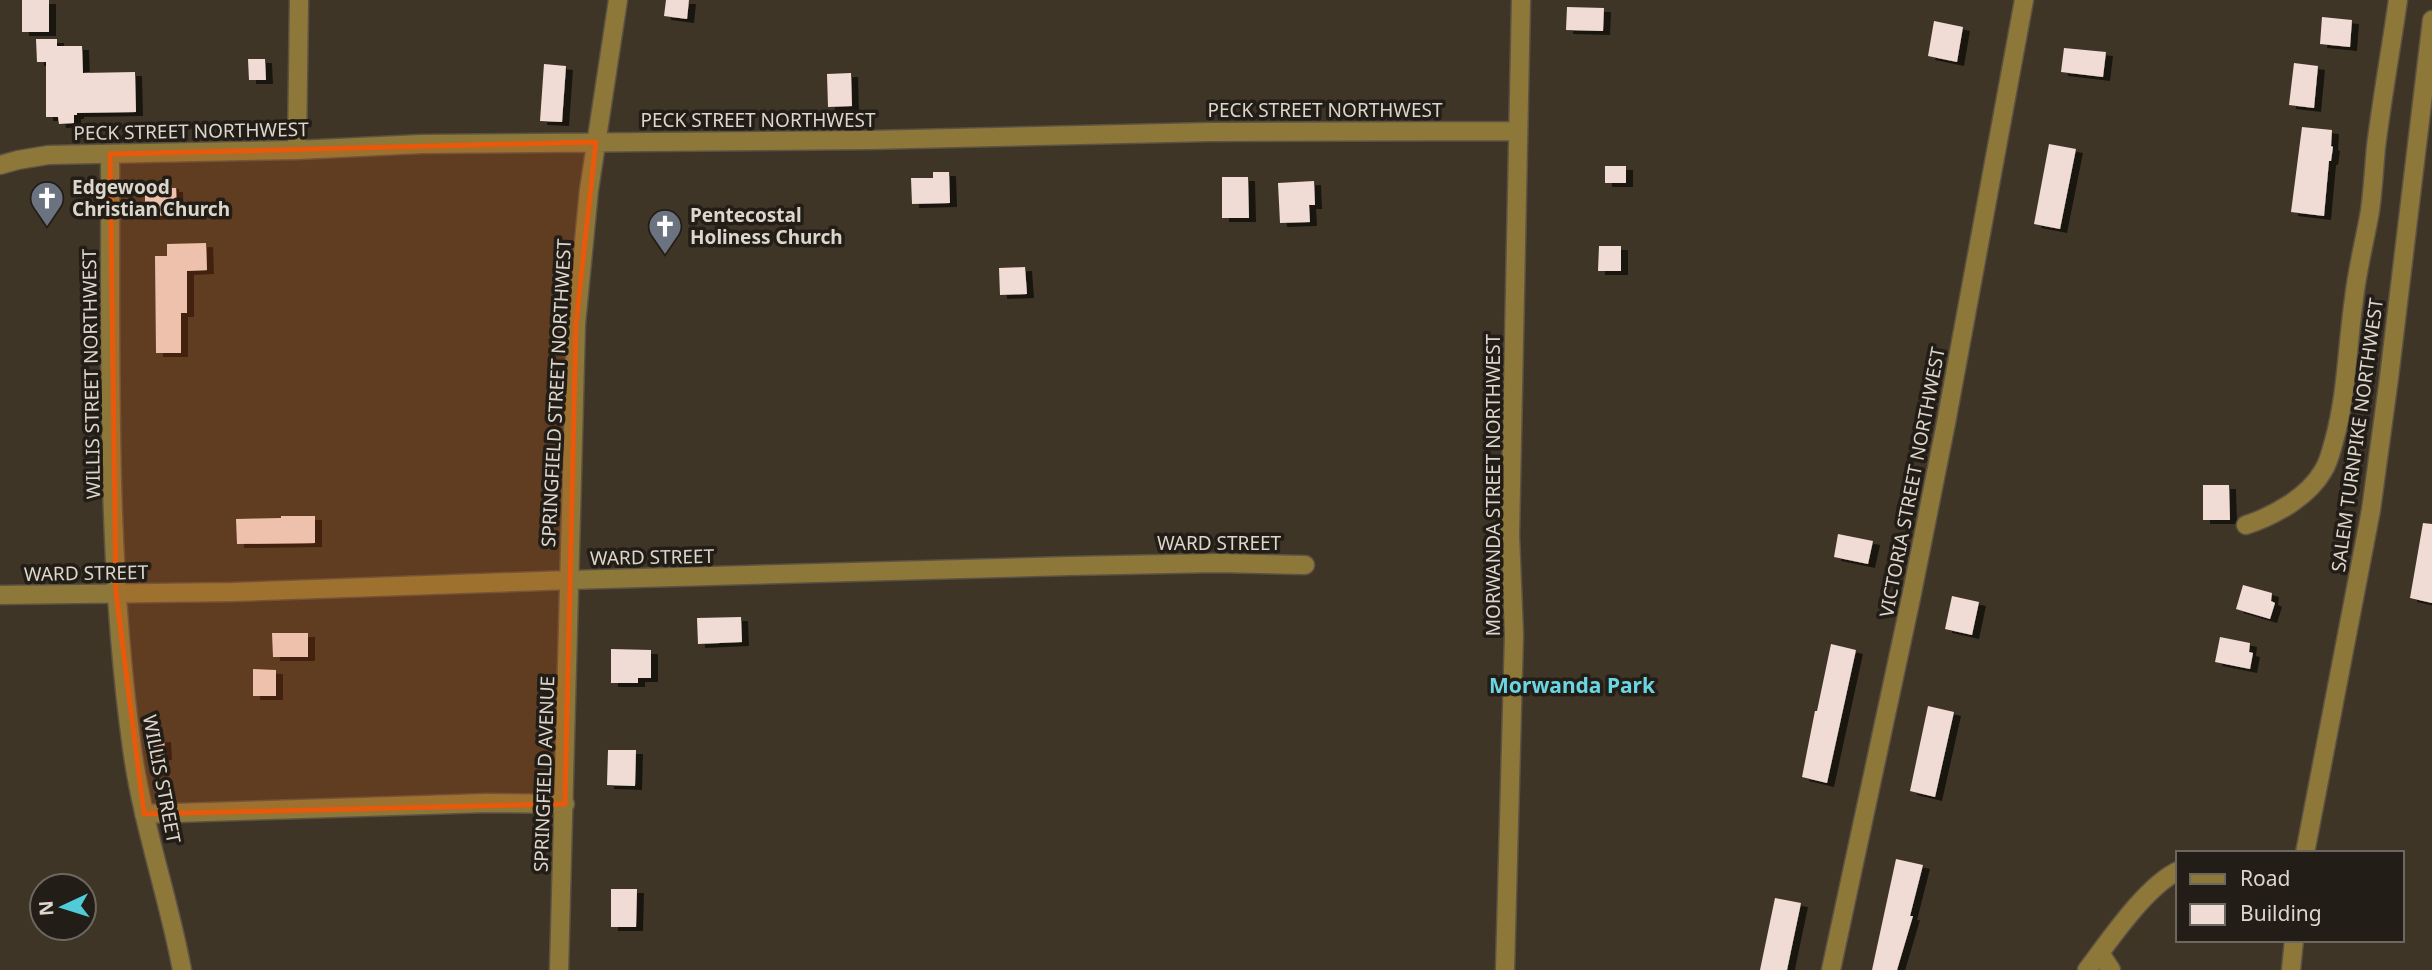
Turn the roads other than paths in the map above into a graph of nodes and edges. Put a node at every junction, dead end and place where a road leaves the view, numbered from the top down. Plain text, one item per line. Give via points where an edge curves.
1 (299, 0) edge
2 (618, 0) edge
3 (1521, 0) edge
4 (2024, 0) edge
5 (2398, 0) edge
6 (2432, 20) edge
7 (2429, 62) edge
8 (1517, 131) junction
9 (596, 142) junction
10 (298, 150) junction
11 (110, 154) junction
12 (2, 163) edge
13 (2246, 525) dead end
14 (1305, 565) dead end
15 (569, 580) junction
16 (116, 593) junction
17 (0, 595) edge
18 (565, 804) junction
19 (144, 814) junction
20 (2305, 851) edge
21 (2176, 872) edge
22 (2294, 942) edge
23 (2100, 953) junction
24 (182, 970) edge
25 (559, 970) edge
26 (1505, 970) edge
27 (1831, 970) edge
28 (2087, 970) edge
29 (2111, 970) edge
30 (2291, 970) edge

1 - 10 street
2 - 9 street, SPRINGFIELD STREET NORTHWEST
3 - 8 street, MORWANDA STREET NORTHWEST
4 - 27 street, VICTORIA STREET NORTHWEST via 1935,477
5 - 13 street via 2351,316 2347,381 2329,458 2312,486 2262,520
6 - 7 street, SALEM TURNPIKE NORTHWEST
7 - 20 street, SALEM TURNPIKE NORTHWEST via 2371,510
8 - 9 street, PECK STREET NORTHWEST
8 - 26 street, MORWANDA STREET NORTHWEST via 1510,536 1514,635
9 - 10 street, PECK STREET NORTHWEST
9 - 15 street, SPRINGFIELD STREET NORTHWEST via 576,324
10 - 11 street, PECK STREET NORTHWEST
11 - 12 street, PECK STREET NORTHWEST via 48,155
11 - 16 street, WILLIS STREET NORTHWEST
14 - 15 street, WARD STREET via 1069,566
15 - 16 street, WARD STREET
15 - 18 street, SPRINGFIELD AVENUE
16 - 17 street, WARD STREET
16 - 19 street, WILLIS STREET via 132,749
18 - 19 street
18 - 25 street, SPRINGFIELD AVENUE
19 - 24 street, WILLIS STREET
21 - 23 street via 2141,902
22 - 30 street
23 - 28 street
23 - 29 street

